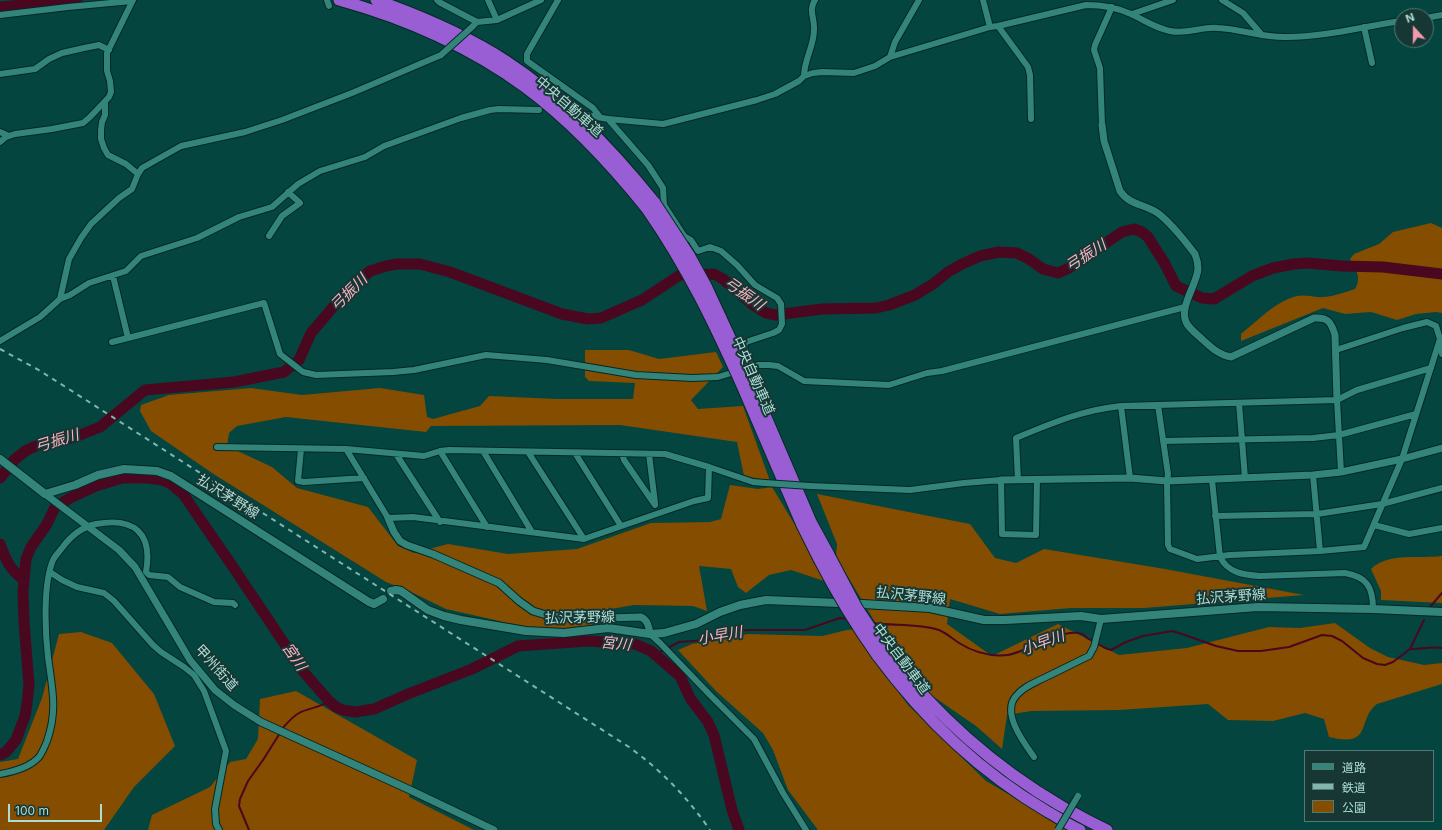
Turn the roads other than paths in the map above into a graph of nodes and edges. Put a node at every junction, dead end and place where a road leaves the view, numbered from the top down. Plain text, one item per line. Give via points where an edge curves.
1 (339, 0) edge
2 (376, 0) edge
3 (437, 0) edge
4 (488, 0) edge
5 (541, 0) edge
6 (558, 0) edge
7 (815, 0) edge
8 (919, 0) edge
9 (983, 0) edge
10 (1173, 0) edge
11 (1222, 0) edge
12 (132, 1) edge
13 (1112, 7) junction
14 (1132, 14) junction
15 (0, 15) edge
16 (497, 20) junction
17 (477, 22) junction
18 (1394, 23) edge
19 (998, 26) junction
20 (990, 27) junction
21 (1364, 28) junction
22 (1262, 35) junction
23 (109, 50) junction
24 (890, 57) junction
25 (1372, 63) dead end
26 (0, 74) edge
27 (804, 76) junction
28 (105, 102) junction
29 (539, 110) dead end
30 (586, 114) dead end
31 (600, 117) junction
32 (608, 119) junction
33 (1031, 119) dead end
34 (1102, 125) joint
35 (0, 132) edge
36 (9, 136) junction
37 (0, 142) edge
38 (138, 174) junction
39 (288, 192) junction
40 (651, 206) junction
41 (269, 236) dead end
42 (113, 276) junction
43 (60, 300) junction
44 (1185, 307) junction
45 (128, 338) junction
46 (1440, 339) junction
47 (0, 341) edge
48 (112, 342) dead end
49 (1336, 350) junction
50 (1442, 354) edge
51 (752, 367) junction
52 (1431, 368) junction
53 (1337, 400) junction
54 (1239, 403) junction
55 (1158, 405) junction
56 (1121, 406) junction
57 (1416, 414) junction
58 (1339, 435) junction
59 (1241, 439) junction
60 (1164, 441) junction
61 (217, 447) dead end
62 (1442, 448) edge
63 (301, 449) junction
64 (346, 449) junction
65 (440, 451) junction
66 (483, 451) junction
67 (528, 452) junction
68 (575, 453) junction
69 (622, 453) junction
70 (396, 454) junction
71 (649, 454) junction
72 (1402, 459) junction
73 (2, 461) edge
74 (709, 467) junction
75 (1341, 472) junction
76 (1314, 475) junction
77 (364, 478) junction
78 (1130, 478) junction
79 (1245, 478) junction
80 (1001, 480) junction
81 (1018, 480) junction
82 (1037, 480) junction
83 (1212, 480) junction
84 (1167, 481) junction
85 (1442, 488) edge
86 (48, 496) junction
87 (1382, 504) junction
88 (655, 505) junction
89 (659, 513) junction
90 (1317, 514) junction
91 (1216, 516) junction
92 (388, 518) junction
93 (440, 522) junction
94 (1374, 525) junction
95 (621, 526) junction
96 (88, 527) junction
97 (487, 527) junction
98 (1442, 528) edge
99 (532, 532) junction
100 (584, 538) junction
101 (1320, 551) junction
102 (1220, 557) junction
103 (50, 572) junction
104 (391, 591) dead end
105 (383, 599) dead end
106 (235, 605) dead end
107 (1373, 609) junction
108 (1442, 612) edge
109 (1101, 618) junction
110 (650, 634) junction
111 (881, 653) junction
112 (190, 660) junction
113 (184, 667) junction
114 (1034, 757) dead end
115 (0, 774) edge
116 (1078, 796) dead end
117 (219, 830) edge
118 (494, 830) edge
119 (806, 830) edge
120 (1058, 830) edge
121 (1080, 830) edge
122 (1107, 830) edge

1 - 40 highway, 中央自動車道 via 392,17 430,33 512,78 589,143 630,189
2 - 40 highway, 中央自動車道 via 472,42 531,79 597,136 628,170
3 - 17 street
4 - 16 street
5 - 16 street
6 - 31 street via 526,54 527,61 593,108
7 - 27 street via 811,8 815,29 804,67
8 - 24 street via 895,42
9 - 20 street
10 - 14 street
11 - 22 street via 1243,13
12 - 15 street
12 - 23 street
13 - 14 street
13 - 19 street via 1086,5
13 - 34 street via 1094,50 1100,68
14 - 22 street via 1170,31 1188,32 1216,27
16 - 17 street
17 - 38 street, bridge via 441,55 282,120 245,132 182,146 142,168
18 - 21 street
19 - 20 street
19 - 33 street via 1028,67
20 - 24 street
21 - 22 street via 1304,36
21 - 25 street
23 - 26 street via 99,45 84,48 62,53 35,69
23 - 28 street via 107,71 111,92
24 - 27 street via 875,66 854,73 822,72
27 - 32 street via 775,94 663,124
28 - 36 street via 82,122
28 - 38 street via 101,130 104,148 108,155 126,164
29 - 39 street via 499,109 461,118 384,146 366,157 320,171
30 - 31 street
31 - 32 street
32 - 51 street via 652,171 663,188 664,205 684,236 691,240 698,251 710,247 721,251 755,285 777,298 781,304 782,324 779,330 744,345
34 - 44 street via 1104,141 1124,197 1159,214 1195,254 1198,270
35 - 36 street
36 - 37 street
38 - 43 street via 132,189 91,224 81,238 70,259
39 - 41 street via 300,203 282,216
39 - 42 street via 272,207 238,217 197,238 141,256 126,271
40 - 111 highway, 中央自動車道, bridge via 748,388 802,525 857,608
42 - 43 street via 89,283
42 - 45 street
43 - 47 street via 40,318
44 - 49 street via 1186,322 1218,353 1225,356 1238,355 1314,318 1328,321 1333,328
44 - 51 street via 889,385 804,381 778,366
45 - 48 street
45 - 51 street via 264,303 280,354 303,372 316,375 414,370 486,355 547,360 636,375 692,378 718,377
46 - 49 street via 1436,326 1427,322
46 - 50 street
46 - 52 street
49 - 53 street
52 - 53 street via 1357,390
52 - 57 street
53 - 54 street
53 - 58 street
54 - 55 street
54 - 59 street
55 - 56 street
55 - 60 street
56 - 78 street
56 - 81 street via 1106,407 1067,417 1016,438
57 - 58 street
57 - 72 street
58 - 59 street
58 - 75 street
59 - 60 street
59 - 79 street
60 - 84 street
61 - 63 street
62 - 72 street
63 - 64 street
63 - 77 street via 298,481
64 - 70 street
64 - 77 street
65 - 66 street
65 - 70 street via 424,456
65 - 97 street
66 - 67 street
66 - 99 street
67 - 68 street
67 - 100 street
68 - 69 street
68 - 95 street
69 - 71 street
69 - 88 street via 624,460
70 - 93 street
71 - 74 street via 665,454
71 - 88 street
72 - 75 street
72 - 87 street
73 - 86 main road, 甲州街道
74 - 80 street, bridge via 753,482 810,486 910,490
74 - 89 street via 708,498
75 - 76 street
76 - 79 street
76 - 90 street
77 - 92 street
78 - 82 street
78 - 84 street
79 - 83 street
80 - 81 street
80 - 82 street via 1002,534 1036,535
81 - 82 street
83 - 84 street
83 - 91 street
84 - 102 street via 1170,549 1193,558
85 - 87 street
86 - 96 street, 甲州街道
86 - 105 main road, 払沢茅野線 via 98,475 124,469 157,471 171,476 369,602 374,604
87 - 90 street
87 - 94 street
88 - 89 street
89 - 95 street
90 - 91 street
90 - 101 street
91 - 102 street
92 - 93 street via 413,517
92 - 110 street via 400,541 499,583 533,611 553,617 591,614 606,618 641,617 645,619
93 - 97 street
94 - 98 street via 1409,534
94 - 101 street via 1364,547
95 - 100 street
96 - 103 street via 68,540 54,559
96 - 106 street via 110,521 129,524 140,532 145,542 148,559 146,572 149,575 168,577 180,587 214,602
96 - 112 street, 甲州街道 via 119,550 135,567
97 - 99 street
99 - 100 street
101 - 102 street
102 - 107 street via 1233,571 1247,575 1356,575 1369,586
103 - 113 street via 77,586 104,593 161,652
103 - 115 street via 46,617 48,656 53,682 54,713 51,730 38,758
104 - 110 main road, 払沢茅野線 via 401,591 428,610 444,616 491,626 564,633 608,628
107 - 108 main road, 払沢茅野線
107 - 109 main road, 払沢茅野線 via 1258,606
109 - 110 main road, 払沢茅野線 via 1081,616 984,620 930,608 766,600 740,605 696,624
109 - 114 street via 1097,638 1089,656 1025,687 1014,697 1011,706 1013,722
110 - 119 street via 754,739
111 - 121 highway, 中央自動車道 via 911,699 959,747 1008,786
111 - 122 highway, 中央自動車道 via 902,671 940,713 992,760 1049,799
112 - 113 street
112 - 118 street, 甲州街道 via 215,690 261,722
113 - 117 street via 194,675 204,691 226,751 215,809
116 - 120 street, bridge

